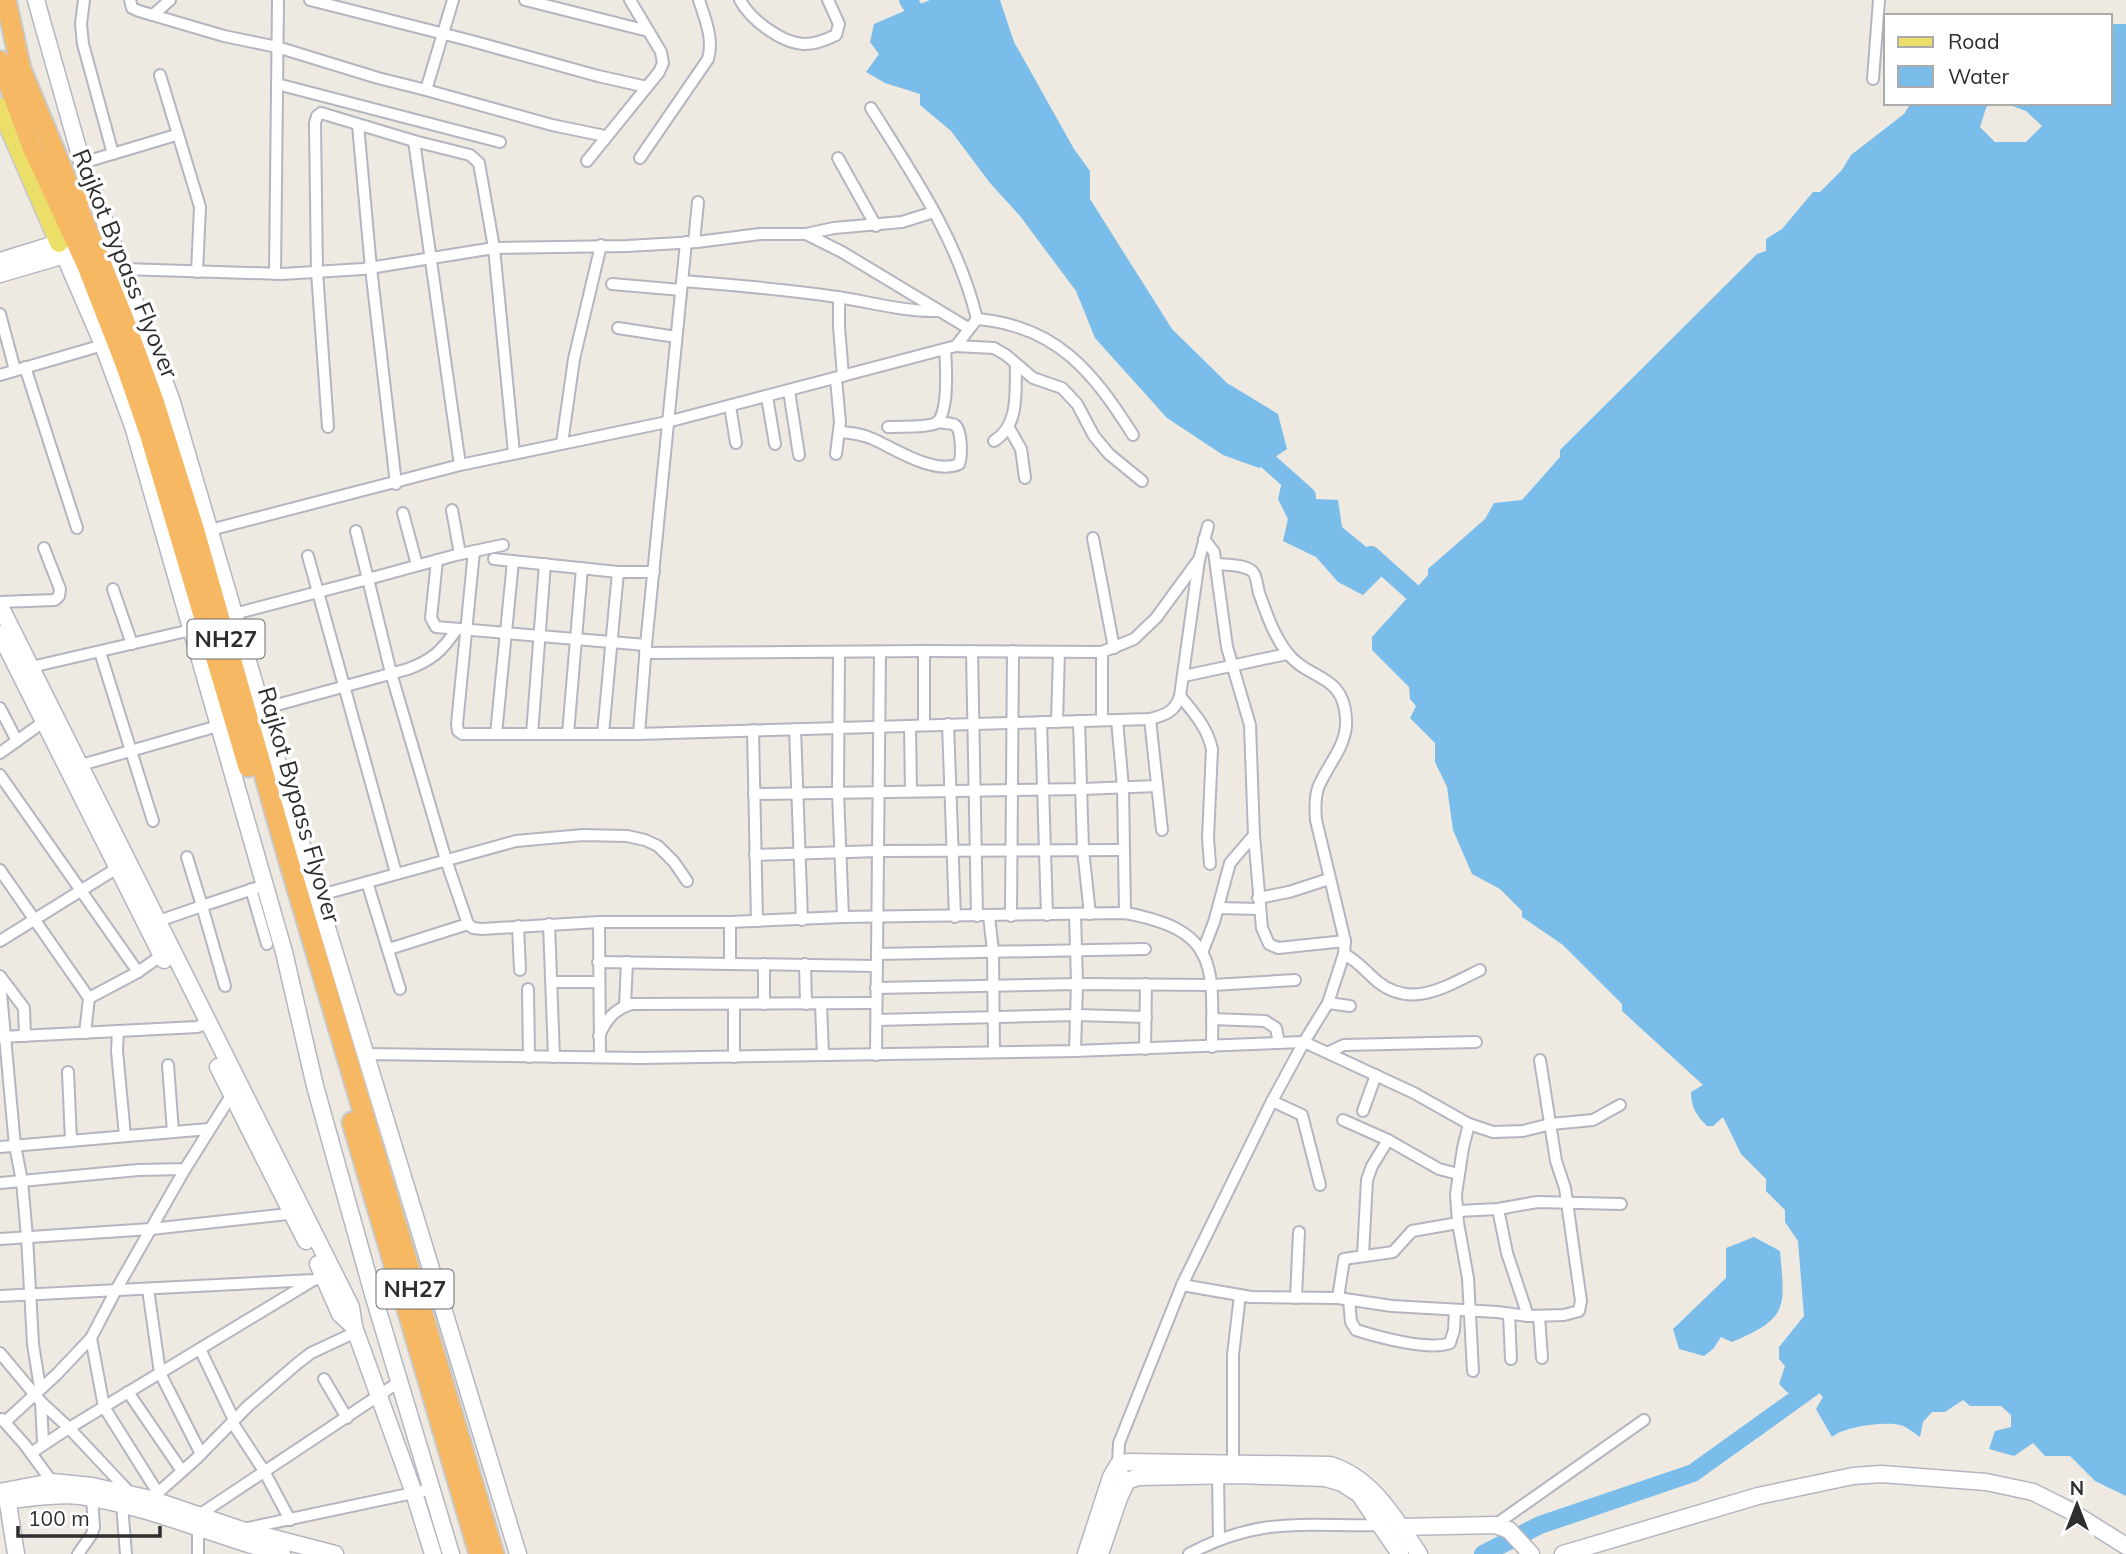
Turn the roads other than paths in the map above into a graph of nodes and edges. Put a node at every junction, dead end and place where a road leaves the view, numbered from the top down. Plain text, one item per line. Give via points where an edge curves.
1 (6, 0) edge
2 (36, 0) edge
3 (84, 0) edge
4 (130, 0) edge
5 (170, 0) edge
6 (278, 0) edge
7 (310, 0) edge
8 (453, 0) edge
9 (524, 0) edge
10 (631, 0) edge
11 (699, 0) edge
12 (740, 0) edge
13 (828, 0) edge
14 (1880, 0) edge
15 (153, 15) junction
16 (648, 31) junction
17 (443, 33) junction
18 (277, 47) junction
19 (0, 61) edge
20 (160, 75) dead end
21 (1873, 79) dead end
22 (277, 84) junction
23 (647, 87) junction
24 (426, 90) junction
25 (0, 107) edge
26 (871, 108) dead end
27 (358, 125) junction
28 (176, 135) junction
29 (605, 136) junction
30 (414, 141) junction
31 (500, 142) dead end
32 (113, 154) junction
33 (640, 158) dead end
34 (838, 158) dead end
35 (587, 161) dead end
36 (82, 163) junction
37 (75, 198) junction
38 (698, 202) dead end
39 (934, 212) junction
40 (876, 226) junction
41 (806, 234) junction
42 (690, 242) junction
43 (601, 245) junction
44 (69, 247) junction
45 (494, 247) junction
46 (430, 258) junction
47 (0, 261) edge
48 (371, 268) junction
49 (123, 269) junction
50 (197, 272) junction
51 (317, 272) junction
52 (0, 274) edge
53 (275, 274) junction
54 (612, 284) dead end
55 (681, 285) junction
56 (839, 297) junction
57 (939, 311) junction
58 (0, 314) edge
59 (977, 319) junction
60 (618, 328) dead end
61 (968, 328) junction
62 (676, 337) junction
63 (103, 345) junction
64 (950, 347) junction
65 (1016, 364) junction
66 (20, 369) junction
67 (0, 374) edge
68 (839, 377) junction
69 (789, 391) junction
70 (767, 397) junction
71 (730, 406) junction
72 (667, 422) junction
73 (937, 422) junction
74 (328, 427) dead end
75 (888, 427) dead end
76 (1009, 428) junction
77 (840, 432) junction
78 (1133, 435) dead end
79 (994, 442) dead end
80 (562, 443) junction
81 (736, 443) dead end
82 (775, 444) dead end
83 (514, 453) junction
84 (836, 454) dead end
85 (799, 455) dead end
86 (460, 466) junction
87 (1025, 478) dead end
88 (1142, 481) dead end
89 (396, 484) junction
90 (452, 510) dead end
91 (404, 513) dead end
92 (1208, 526) dead end
93 (77, 528) dead end
94 (210, 530) junction
95 (356, 531) dead end
96 (1093, 538) dead end
97 (1204, 539) junction
98 (503, 545) dead end
99 (44, 548) dead end
100 (474, 551) junction
101 (460, 554) junction
102 (308, 556) dead end
103 (494, 559) dead end
104 (437, 560) junction
105 (1199, 560) junction
106 (513, 561) junction
107 (545, 564) junction
108 (1217, 564) junction
109 (417, 565) junction
110 (582, 568) junction
111 (618, 572) junction
112 (654, 572) junction
113 (368, 579) junction
114 (113, 589) dead end
115 (316, 592) junction
116 (0, 604) edge
117 (234, 614) junction
118 (191, 630) junction
119 (462, 630) junction
120 (506, 633) junction
121 (0, 634) edge
122 (540, 636) junction
123 (575, 639) junction
124 (612, 642) junction
125 (132, 644) junction
126 (1114, 648) junction
127 (645, 649) junction
128 (924, 651) junction
129 (972, 651) junction
130 (1013, 651) junction
131 (100, 652) junction
132 (839, 652) junction
133 (880, 652) junction
134 (1059, 652) junction
135 (1102, 652) junction
136 (1287, 654) junction
137 (1233, 667) junction
138 (24, 669) junction
139 (391, 673) junction
140 (1184, 676) junction
141 (343, 687) junction
142 (1180, 696) junction
143 (0, 708) edge
144 (262, 709) junction
145 (49, 718) junction
146 (1150, 719) junction
147 (1102, 720) junction
148 (1117, 720) junction
149 (1079, 721) junction
150 (1014, 722) junction
151 (1041, 722) junction
152 (1057, 722) junction
153 (972, 723) junction
154 (924, 724) junction
155 (948, 724) junction
156 (218, 726) junction
157 (878, 726) junction
158 (910, 726) junction
159 (839, 728) junction
160 (795, 729) junction
161 (753, 730) junction
162 (496, 734) junction
163 (533, 734) junction
164 (568, 734) junction
165 (603, 734) junction
166 (639, 734) junction
167 (17, 741) junction
168 (133, 751) junction
169 (0, 753) edge
170 (81, 765) junction
171 (0, 775) edge
172 (1157, 786) junction
173 (1123, 787) junction
174 (1082, 789) junction
175 (1011, 790) junction
176 (1043, 790) junction
177 (911, 791) junction
178 (949, 791) junction
179 (975, 791) junction
180 (877, 792) junction
181 (838, 793) junction
182 (754, 794) junction
183 (798, 794) junction
184 (153, 821) dead end
185 (1162, 830) dead end
186 (1254, 835) junction
187 (975, 850) junction
188 (1012, 850) junction
189 (1044, 850) junction
190 (1083, 850) junction
191 (1123, 850) junction
192 (879, 851) junction
193 (952, 851) junction
194 (839, 853) junction
195 (800, 854) junction
196 (755, 855) junction
197 (187, 858) dead end
198 (446, 860) junction
199 (124, 864) junction
200 (1210, 864) dead end
201 (0, 870) edge
202 (396, 873) junction
203 (1329, 879) junction
204 (687, 881) dead end
205 (367, 882) junction
206 (258, 887) junction
207 (83, 891) junction
208 (317, 896) junction
209 (1259, 903) junction
210 (202, 906) junction
211 (1218, 908) junction
212 (1125, 913) junction
213 (1075, 914) junction
214 (1090, 914) junction
215 (1046, 915) junction
216 (976, 916) junction
217 (989, 916) junction
218 (1011, 916) junction
219 (954, 917) junction
220 (843, 918) junction
221 (879, 918) junction
222 (802, 919) junction
223 (34, 920) junction
224 (757, 921) junction
225 (599, 922) junction
226 (730, 922) junction
227 (153, 923) junction
228 (468, 924) junction
229 (549, 924) junction
230 (517, 926) junction
231 (0, 941) edge
232 (1345, 941) junction
233 (267, 944) dead end
234 (389, 949) junction
235 (1145, 949) dead end
236 (993, 951) junction
237 (1075, 951) junction
238 (1202, 953) junction
239 (877, 954) junction
240 (1344, 954) junction
241 (162, 956) junction
242 (598, 962) junction
243 (627, 962) junction
244 (730, 963) junction
245 (764, 964) junction
246 (804, 964) junction
247 (876, 966) junction
248 (520, 970) dead end
249 (1480, 970) dead end
250 (138, 972) junction
251 (0, 976) edge
252 (1295, 980) dead end
253 (0, 982) edge
254 (552, 982) junction
255 (598, 982) junction
256 (1077, 984) junction
257 (1146, 984) junction
258 (1213, 985) junction
259 (225, 986) dead end
260 (993, 986) junction
261 (876, 988) junction
262 (400, 989) dead end
263 (528, 989) dead end
264 (89, 998) junction
265 (876, 1003) junction
266 (1328, 1003) junction
267 (734, 1004) junction
268 (764, 1004) junction
269 (806, 1004) junction
270 (821, 1004) junction
271 (625, 1006) junction
272 (1350, 1006) dead end
273 (1076, 1016) junction
274 (993, 1017) junction
275 (1146, 1017) junction
276 (1212, 1019) junction
277 (877, 1020) junction
278 (202, 1025) junction
279 (331, 1026) junction
280 (118, 1031) junction
281 (85, 1033) junction
282 (25, 1036) junction
283 (599, 1036) junction
284 (3, 1037) edge
285 (1304, 1042) junction
286 (1476, 1042) dead end
287 (1279, 1043) junction
288 (1212, 1047) junction
289 (1145, 1049) junction
290 (1074, 1051) junction
291 (995, 1052) junction
292 (1329, 1052) junction
293 (366, 1054) junction
294 (823, 1055) junction
295 (876, 1055) junction
296 (529, 1057) junction
297 (554, 1057) junction
298 (600, 1057) junction
299 (734, 1057) junction
300 (1540, 1060) dead end
301 (168, 1065) dead end
302 (68, 1072) dead end
303 (1376, 1074) junction
304 (235, 1089) junction
305 (1272, 1101) junction
306 (1620, 1105) dead end
307 (1363, 1111) dead end
308 (1343, 1120) dead end
309 (1469, 1124) junction
310 (1551, 1124) junction
311 (209, 1129) junction
312 (173, 1132) junction
313 (125, 1136) junction
314 (1388, 1140) junction
315 (71, 1141) junction
316 (15, 1146) junction
317 (0, 1147) edge
318 (185, 1169) junction
319 (1458, 1174) junction
320 (22, 1181) junction
321 (0, 1183) edge
322 (1320, 1185) dead end
323 (1565, 1202) junction
324 (1621, 1204) dead end
325 (1498, 1209) junction
326 (1458, 1211) junction
327 (298, 1212) junction
328 (1458, 1223) junction
329 (151, 1228) junction
330 (1299, 1232) dead end
331 (27, 1237) junction
332 (0, 1239) edge
333 (1363, 1255) junction
334 (325, 1277) junction
335 (1182, 1285) junction
336 (148, 1289) junction
337 (116, 1290) junction
338 (30, 1294) junction
339 (1240, 1295) junction
340 (0, 1296) edge
341 (1296, 1298) junction
342 (1344, 1299) junction
343 (1455, 1310) junction
344 (1468, 1311) junction
345 (1509, 1314) junction
346 (1534, 1316) junction
347 (355, 1329) junction
348 (91, 1338) junction
349 (200, 1349) junction
350 (0, 1353) edge
351 (1542, 1358) dead end
352 (1511, 1359) dead end
353 (1474, 1371) dead end
354 (160, 1373) junction
355 (324, 1379) dead end
356 (399, 1382) junction
357 (128, 1392) junction
358 (38, 1394) junction
359 (380, 1397) junction
360 (104, 1407) junction
361 (347, 1418) junction
362 (2, 1420) edge
363 (1644, 1420) dead end
364 (233, 1421) junction
365 (69, 1427) junction
366 (43, 1443) junction
367 (31, 1453) junction
368 (201, 1454) junction
369 (1233, 1462) junction
370 (1118, 1465) junction
371 (182, 1471) junction
372 (264, 1471) junction
373 (1218, 1475) junction
374 (1127, 1481) junction
375 (57, 1489) junction
376 (432, 1489) junction
377 (414, 1493) junction
378 (3, 1496) edge
379 (154, 1496) junction
380 (92, 1498) junction
381 (127, 1499) junction
382 (290, 1520) junction
383 (199, 1522) junction
384 (1382, 1525) junction
385 (1400, 1526) junction
386 (1502, 1528) junction
387 (242, 1530) junction
388 (1219, 1539) junction
389 (264, 1546) edge
390 (2126, 1546) edge
391 (1408, 1551) edge
392 (16, 1554) edge
393 (78, 1554) edge
394 (126, 1554) edge
395 (198, 1554) edge
396 (282, 1554) edge
397 (335, 1554) edge
398 (433, 1554) edge
399 (450, 1554) edge
400 (480, 1554) edge
401 (494, 1554) edge
402 (518, 1554) edge
403 (1086, 1554) edge
404 (1100, 1554) edge
405 (1189, 1554) edge
406 (1531, 1554) edge
407 (1563, 1554) edge

1 - 37 highway, Rajkot Bypass Flyover / NH27 via 21,69
2 - 36 street
3 - 32 street via 83,44
4 - 15 street via 132,8
5 - 15 street
6 - 18 street
7 - 17 street
8 - 17 street
9 - 16 street
10 - 16 street
11 - 33 street via 710,40 708,59
12 - 13 street via 755,19 780,36 806,44 824,41 839,30
14 - 21 street
15 - 18 street
16 - 23 street via 663,63
17 - 23 street
17 - 24 street
18 - 22 street
18 - 24 street
19 - 37 highway, Rajkot Bypass Flyover / NH27 via 32,146
20 - 28 street
22 - 31 street
22 - 53 street
23 - 29 street
24 - 29 street
25 - 44 main road
26 - 39 street
27 - 30 street
27 - 48 street
27 - 51 street via 321,113 315,123
28 - 32 street
28 - 50 street via 200,207
29 - 35 street
30 - 45 street via 476,158
30 - 46 street
32 - 36 street
34 - 40 street
36 - 37 street
37 - 44 highway, Rajkot Bypass Flyover / NH27
37 - 49 street
37 - 279 highway, Rajkot Bypass Flyover / NH27 via 154,401 190,515
38 - 42 street
39 - 40 street
39 - 59 street via 969,285
40 - 41 street
41 - 42 street
41 - 57 street
42 - 43 street
42 - 55 street
43 - 45 street
43 - 80 street via 574,359
44 - 47 street
44 - 52 street
44 - 63 street
44 - 279 highway, Rajkot Bypass Flyover / NH27 via 124,361 150,436
45 - 46 street
45 - 83 street
46 - 48 street
46 - 86 street
48 - 51 street
48 - 89 street
49 - 50 street
49 - 94 street via 171,399
50 - 53 street
51 - 53 street
51 - 74 street
54 - 55 street
55 - 56 street via 761,286
55 - 62 street
56 - 57 street via 913,311
56 - 68 street
57 - 61 street
58 - 66 street
59 - 61 street
59 - 78 street via 1039,334 1068,354 1089,372
60 - 62 street
61 - 64 street
62 - 72 street
63 - 66 street
63 - 118 street via 132,426
64 - 65 street via 994,348
64 - 68 street
64 - 73 street via 945,397
65 - 76 street
65 - 88 street via 1033,378 1070,395 1109,454
66 - 67 street
66 - 93 street
68 - 69 street
68 - 77 street
69 - 70 street
69 - 85 street
70 - 71 street
70 - 82 street
71 - 72 street
71 - 81 street
72 - 80 street
72 - 112 street
73 - 75 street
73 - 77 street via 958,429 959,464 920,461 860,434
76 - 79 street
76 - 87 street via 1021,449
77 - 84 street
80 - 83 street
83 - 86 street
86 - 89 street
89 - 94 street
90 - 101 street
91 - 109 street
92 - 97 street
94 - 117 street
95 - 113 street
96 - 126 street
97 - 105 street
97 - 108 street
98 - 100 street
99 - 116 street via 59,596
100 - 101 street
100 - 119 street
101 - 104 street
102 - 115 street
103 - 106 street
104 - 109 street
104 - 119 street via 433,624
105 - 126 street via 1156,618 1134,639
105 - 140 street
106 - 107 street
106 - 120 street
107 - 110 street
107 - 122 street
108 - 136 street via 1244,567 1255,576
108 - 137 street
109 - 113 street
110 - 111 street
110 - 123 street
111 - 112 street
111 - 124 street
112 - 127 street
113 - 115 street
113 - 139 street
114 - 125 street
115 - 117 street
115 - 141 street
116 - 138 street
117 - 144 street
118 - 125 street
118 - 156 street
119 - 120 street
119 - 139 street via 429,661
119 - 162 street via 458,731
120 - 122 street
120 - 162 street
121 - 138 street
122 - 123 street
122 - 163 street
123 - 124 street
123 - 164 street
124 - 127 street
124 - 165 street
125 - 131 street
126 - 135 street
127 - 132 street
127 - 166 street
128 - 129 street
128 - 133 street
128 - 154 street
129 - 130 street
129 - 153 street
130 - 134 street
130 - 150 street
131 - 138 street
131 - 168 street
132 - 133 street
132 - 159 street
133 - 157 street
134 - 135 street
134 - 152 street
135 - 147 street
136 - 137 street
136 - 203 street via 1312,674 1333,683 1346,709 1342,741 1315,803
137 - 140 street
137 - 186 street via 1250,725
138 - 145 street
139 - 141 street
139 - 198 street
140 - 142 street
141 - 144 street
141 - 202 street
142 - 146 street via 1171,712
142 - 200 street via 1204,727 1212,749
143 - 167 street
144 - 208 street
145 - 167 street
145 - 170 street
145 - 199 street
146 - 148 street
146 - 172 street
147 - 148 street
147 - 149 street
148 - 173 street
149 - 152 street
149 - 174 street
150 - 151 street
150 - 153 street
150 - 175 street
151 - 152 street
151 - 176 street
153 - 155 street
153 - 179 street
154 - 155 street
154 - 158 street
155 - 178 street
156 - 168 street
156 - 206 street
157 - 158 street
157 - 159 street
157 - 180 street
158 - 177 street
159 - 160 street
159 - 181 street
160 - 161 street
160 - 183 street
161 - 166 street
161 - 182 street
162 - 163 street
163 - 164 street
164 - 165 street
165 - 166 street
167 - 169 street
168 - 170 street
168 - 184 street
170 - 199 street
171 - 207 street
172 - 173 street
172 - 185 street
173 - 174 street
173 - 191 street
174 - 176 street
174 - 190 street
175 - 176 street
175 - 179 street
175 - 188 street
176 - 189 street
177 - 178 street
177 - 180 street
178 - 179 street
178 - 193 street
179 - 187 street
180 - 181 street
180 - 192 street
181 - 183 street
181 - 194 street
182 - 183 street
182 - 196 street
183 - 195 street
186 - 209 street
186 - 211 street via 1230,863
187 - 188 street
187 - 193 street
187 - 216 street
188 - 189 street
188 - 218 street
189 - 190 street
189 - 215 street
190 - 191 street
190 - 214 street
191 - 212 street
192 - 193 street
192 - 194 street
192 - 221 street
193 - 219 street
194 - 195 street
194 - 220 street
195 - 196 street
195 - 222 street
196 - 224 street
197 - 210 street
198 - 202 street
198 - 204 street via 516,841 627,836 658,846
198 - 228 street
199 - 207 street
199 - 227 street
201 - 223 street
202 - 205 street
203 - 209 street
203 - 232 street
205 - 208 street
205 - 234 street
206 - 210 street
206 - 233 street
206 - 356 street via 284,952 315,1086
207 - 223 street
207 - 250 street
208 - 293 street
209 - 211 street
209 - 232 street via 1264,937 1278,948
210 - 227 street
210 - 259 street
211 - 238 street
212 - 214 street
212 - 238 street via 1168,923
213 - 214 street
213 - 215 street
213 - 237 street
215 - 218 street
216 - 217 street
216 - 219 street
217 - 218 street
217 - 236 street
219 - 221 street
220 - 221 street
220 - 222 street
221 - 239 street
222 - 224 street
223 - 231 street
223 - 264 street
224 - 226 street
225 - 226 street
225 - 229 street
225 - 242 street
226 - 244 street
227 - 241 street
227 - 278 street via 172,953
228 - 230 street via 482,929
228 - 234 street
229 - 230 street
229 - 254 street
230 - 248 street
232 - 240 street
234 - 262 street
235 - 237 street
236 - 237 street
236 - 239 street
236 - 260 street
237 - 256 street
238 - 258 street
239 - 247 street
240 - 249 street via 1397,994 1444,988
240 - 266 street
241 - 250 street
241 - 278 street
242 - 243 street
242 - 255 street
243 - 244 street
243 - 271 street
244 - 245 street
245 - 246 street
245 - 268 street
246 - 247 street
246 - 269 street
247 - 261 street
250 - 264 street
251 - 282 street via 24,1008
252 - 258 street
253 - 284 street
254 - 255 street
254 - 297 street
255 - 283 street
256 - 257 street
256 - 260 street
256 - 273 street
257 - 258 street
257 - 275 street
258 - 276 street
260 - 261 street
260 - 274 street
261 - 265 street
263 - 296 street
264 - 281 street
265 - 270 street
265 - 277 street
266 - 272 street
266 - 285 street
267 - 268 street
267 - 271 street
267 - 299 street
268 - 269 street
269 - 270 street
270 - 294 street
271 - 283 street via 608,1019
273 - 274 street
273 - 275 street
273 - 290 street
274 - 277 street
274 - 291 street
275 - 289 street
276 - 287 street via 1265,1021 1276,1028
276 - 288 street
277 - 295 street
278 - 280 street
278 - 304 street
279 - 400 highway, Rajkot Bypass Flyover / NH27
279 - 401 highway, Rajkot Bypass Flyover / NH27
280 - 281 street
280 - 313 street
281 - 282 street
282 - 284 street
283 - 298 street
284 - 316 street
285 - 287 street
285 - 292 street
285 - 305 street
286 - 292 street via 1344,1045
287 - 288 street
288 - 289 street
289 - 290 street
290 - 291 street
291 - 295 street
292 - 303 street
293 - 296 street
293 - 402 street
294 - 295 street
294 - 299 street
296 - 297 street
297 - 298 street
298 - 299 street
300 - 310 street
301 - 312 street
302 - 315 street
303 - 307 street
303 - 309 street
304 - 311 street
304 - 327 street
305 - 322 street via 1302,1115
305 - 335 street
306 - 310 street via 1593,1120
308 - 314 street
309 - 310 street via 1505,1133
309 - 319 street
310 - 323 street
311 - 312 street
311 - 318 street
312 - 313 street
313 - 315 street
314 - 319 street via 1430,1165
314 - 333 street via 1367,1180
315 - 316 street
316 - 317 street
316 - 320 street
318 - 320 street
318 - 329 street
319 - 326 street
320 - 321 street
320 - 331 street
323 - 324 street
323 - 325 street
323 - 346 street via 1581,1306 1573,1314
325 - 326 street
325 - 346 street via 1507,1252
326 - 328 street
327 - 329 street
327 - 334 street
328 - 333 street via 1412,1231 1393,1252
328 - 344 street via 1468,1278
329 - 331 street
329 - 337 street
330 - 341 street
331 - 332 street
331 - 338 street
333 - 342 street via 1342,1262
334 - 336 street
334 - 347 street via 342,1317
334 - 349 street
335 - 339 street
335 - 370 street via 1119,1443
336 - 337 street
336 - 354 street
337 - 338 street
337 - 348 street
338 - 340 street
338 - 358 street
339 - 341 street
339 - 369 street via 1233,1355
341 - 342 street
342 - 343 street
342 - 343 street via 1356,1330 1410,1343 1446,1345 1453,1339
343 - 344 street
344 - 345 street
344 - 353 street
345 - 346 street
345 - 352 street
346 - 351 street
347 - 359 street
347 - 364 street via 311,1353
348 - 358 street
348 - 360 street
349 - 354 street
349 - 364 street
350 - 358 street
354 - 357 street
354 - 368 street
355 - 361 street
356 - 359 street
356 - 376 street
357 - 360 street
357 - 371 street
358 - 362 street
358 - 365 street
358 - 366 street
359 - 361 street
359 - 377 street
360 - 365 street
360 - 379 street
361 - 372 street
362 - 367 street
363 - 386 street
364 - 368 street
364 - 372 street
365 - 366 street
365 - 381 street
366 - 367 street
367 - 375 street
368 - 371 street
369 - 370 street
369 - 385 street via 1341,1468 1375,1493
370 - 374 street
370 - 403 street
371 - 379 street
372 - 382 street
372 - 383 street
373 - 374 street
373 - 384 street via 1325,1478 1342,1483 1359,1494
373 - 388 street
374 - 404 street
375 - 378 street
375 - 380 street
375 - 381 street via 92,1486
376 - 377 street
376 - 399 street
377 - 382 street
377 - 398 street
378 - 392 street
379 - 381 street
379 - 383 street
380 - 381 street
380 - 393 street via 94,1527
381 - 383 street
381 - 394 street
382 - 387 street
383 - 387 street
383 - 389 street
383 - 395 street
384 - 385 street
384 - 388 street via 1286,1524
384 - 391 street
385 - 386 street
385 - 391 street
386 - 406 street
387 - 389 street
388 - 405 street
389 - 396 street
389 - 397 street
390 - 407 street via 2033,1492 1986,1482 1881,1474 1758,1496

